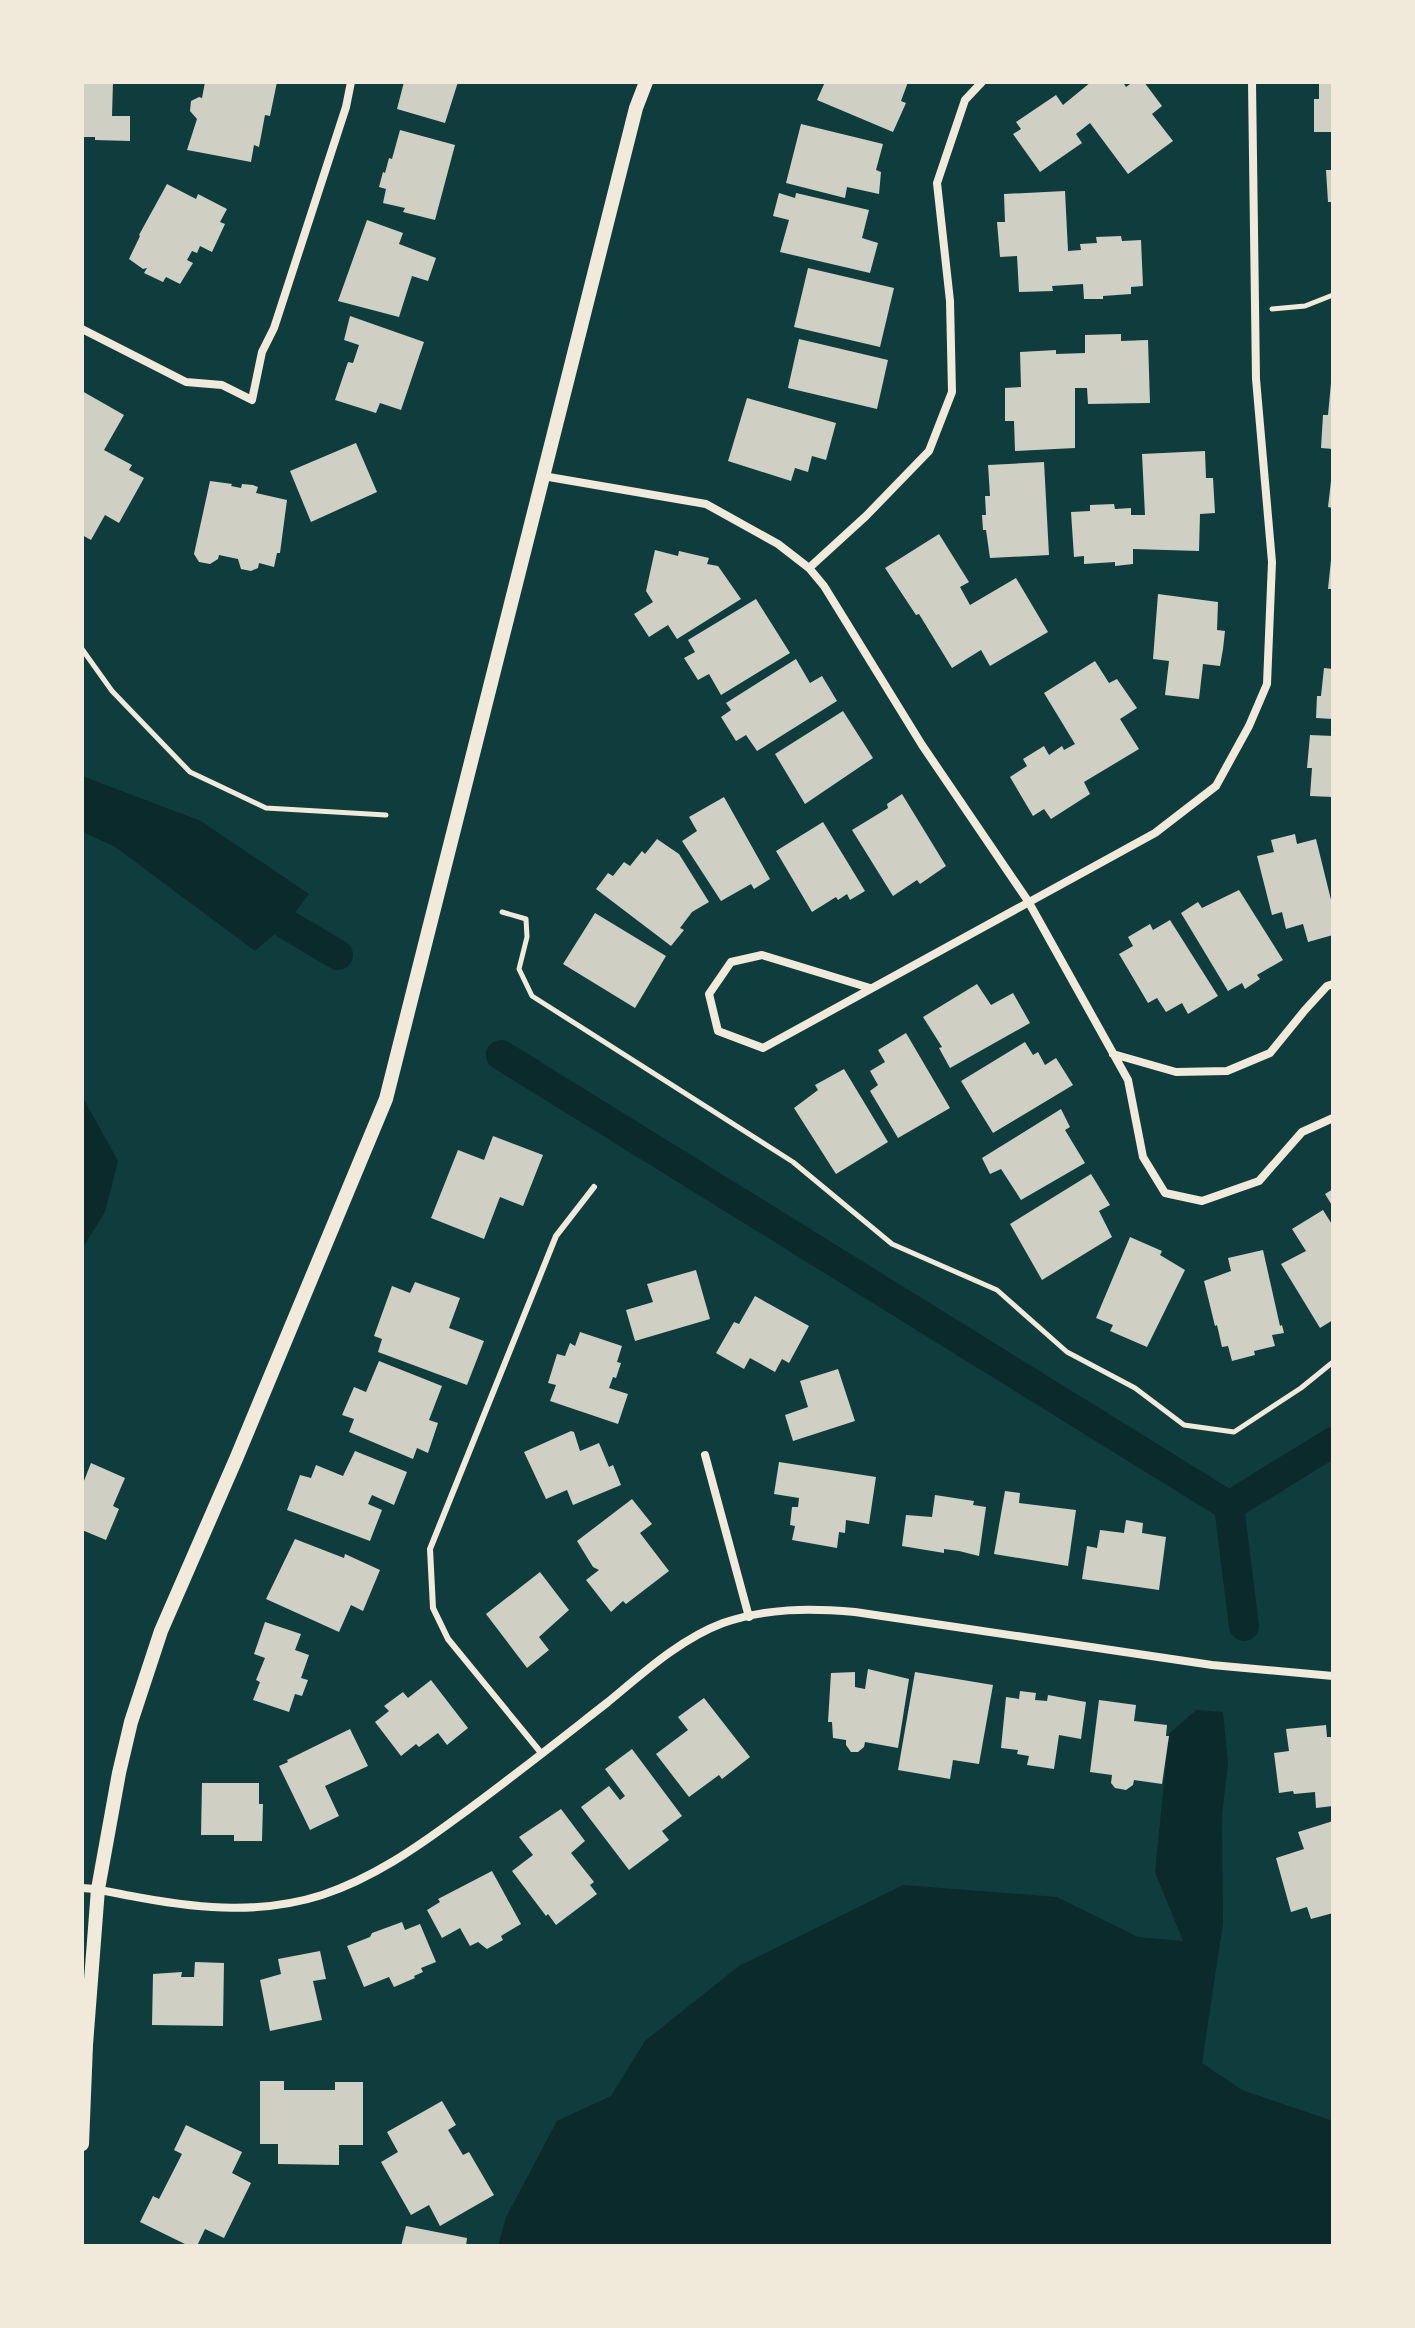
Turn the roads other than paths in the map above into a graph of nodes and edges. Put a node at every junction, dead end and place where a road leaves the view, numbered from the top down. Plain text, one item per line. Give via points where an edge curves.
1 (351, 82) edge
2 (646, 82) edge
3 (982, 82) edge
4 (1252, 82) edge
5 (82, 329) edge
6 (543, 476) junction
7 (809, 568) junction
8 (1028, 901) junction
9 (1333, 984) edge
10 (870, 988) junction
11 (1113, 1054) junction
12 (1333, 1118) edge
13 (594, 1187) dead end
14 (705, 1455) dead end
15 (749, 1617) junction
16 (1333, 1676) edge
17 (542, 1754) junction
18 (82, 1888) edge
19 (98, 1889) junction
20 (82, 2144) edge

1 - 5 street via 262,352 252,400 222,385 186,382
2 - 6 street
3 - 7 street via 965,100 937,183 950,301 952,392 929,451
4 - 8 street via 1256,379 1272,562 1267,684 1216,786 1155,833
6 - 7 street via 706,504 778,544
6 - 19 street via 386,1099 145,1674 122,1760
7 - 8 street
8 - 10 street
8 - 11 street
9 - 11 street via 1270,1053 1227,1071 1176,1072
10 - 10 street via 763,1048 718,1031 709,994 731,962 762,955
11 - 12 street via 1128,1080 1143,1157 1165,1193 1202,1201 1259,1181 1302,1132
13 - 17 lane via 556,1236 430,1549 433,1608 448,1639
14 - 15 street
15 - 16 street via 797,1609 855,1612 1212,1665
15 - 17 street via 701,1632
17 - 19 street via 408,1853 320,1896 238,1909
18 - 19 street
19 - 20 street

